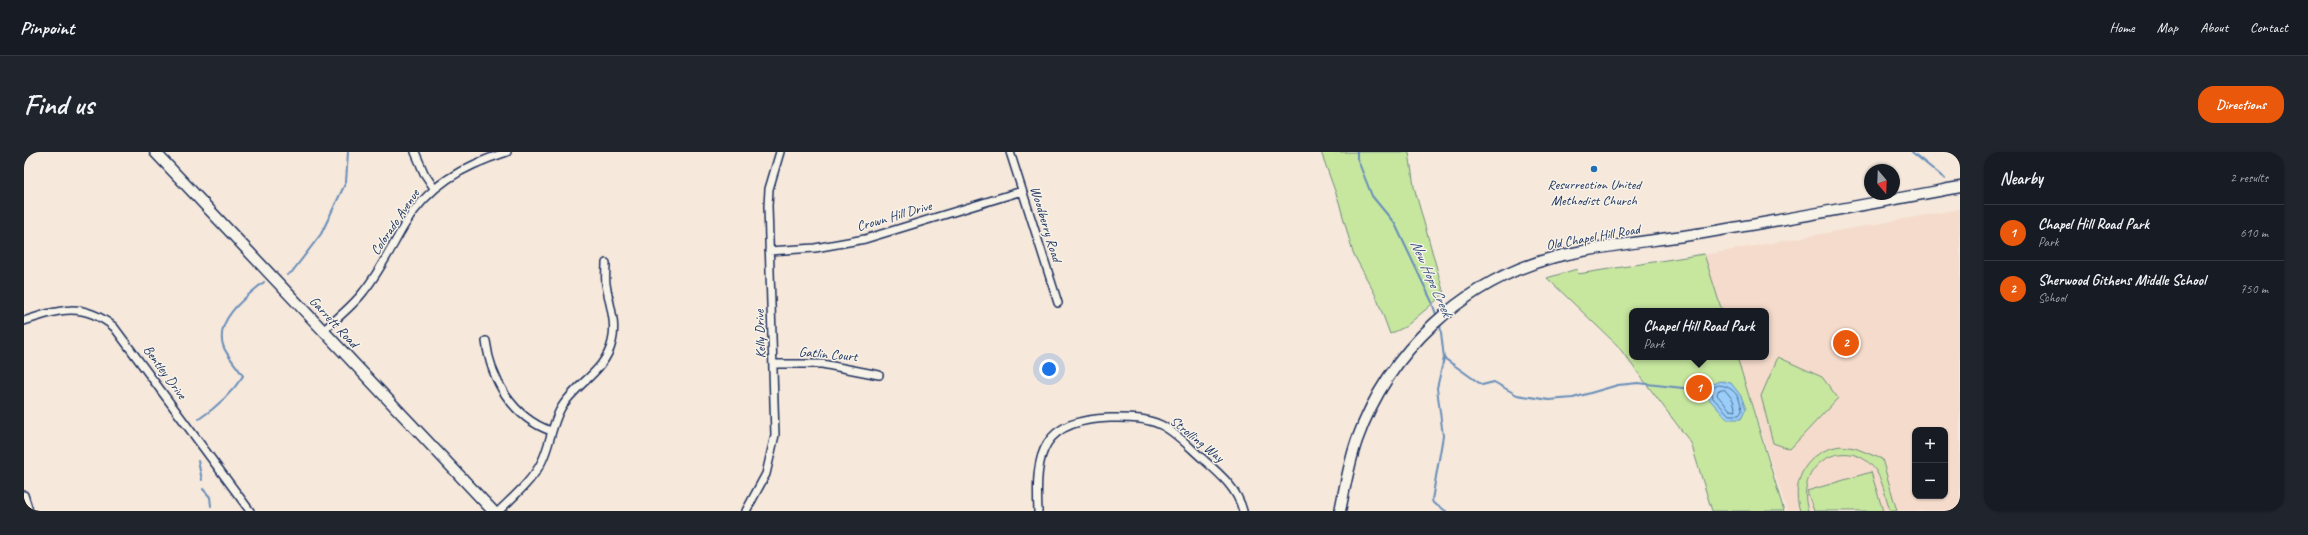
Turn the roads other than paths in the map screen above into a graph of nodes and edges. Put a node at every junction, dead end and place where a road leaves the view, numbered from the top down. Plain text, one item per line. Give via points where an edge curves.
1 (155, 152) edge
2 (415, 152) edge
3 (508, 152) edge
4 (780, 152) edge
5 (1010, 152) edge
6 (1960, 187) edge
7 (434, 188) junction
8 (1022, 192) junction
9 (769, 251) junction
10 (606, 263) dead end
11 (1058, 303) dead end
12 (24, 321) edge
13 (323, 331) junction
14 (486, 341) dead end
15 (774, 364) junction
16 (878, 375) dead end
17 (551, 431) junction
18 (24, 495) edge
19 (29, 511) edge
20 (250, 511) edge
21 (493, 511) edge
22 (499, 511) edge
23 (746, 511) edge
24 (1038, 511) edge
25 (1243, 511) edge
26 (1340, 511) edge

1 - 13 main road, Garrett Road
2 - 7 street
3 - 7 street, Colorado Avenue via 469,165
4 - 9 street, Kelly Drive via 769,189
5 - 8 street, Woodberry Road
6 - 26 main road, Old Chapel Hill Road via 1775,221 1570,253 1511,272 1462,300 1418,339 1393,370 1368,414 1352,456
7 - 13 street, Colorado Avenue via 411,215 363,292
8 - 9 street, Crown Hill Drive via 865,239 821,247
8 - 11 street, Woodberry Road
9 - 15 street, Kelly Drive
10 - 17 street via 606,284 614,320 612,342 606,358 596,372 564,404
12 - 20 street, Bentley Drive via 58,311 81,310 99,315 114,327
13 - 21 main road, Garrett Road
14 - 17 street via 490,367 500,387 532,423
15 - 16 street, Gatlin Court via 822,364
15 - 23 street, Kelly Drive via 776,414 771,458 766,474
17 - 22 street via 541,463 523,488
18 - 19 street
24 - 25 street, Strolling Way via 1037,470 1043,451 1055,435 1072,424 1083,421 1135,418 1162,425 1214,469 1234,489

